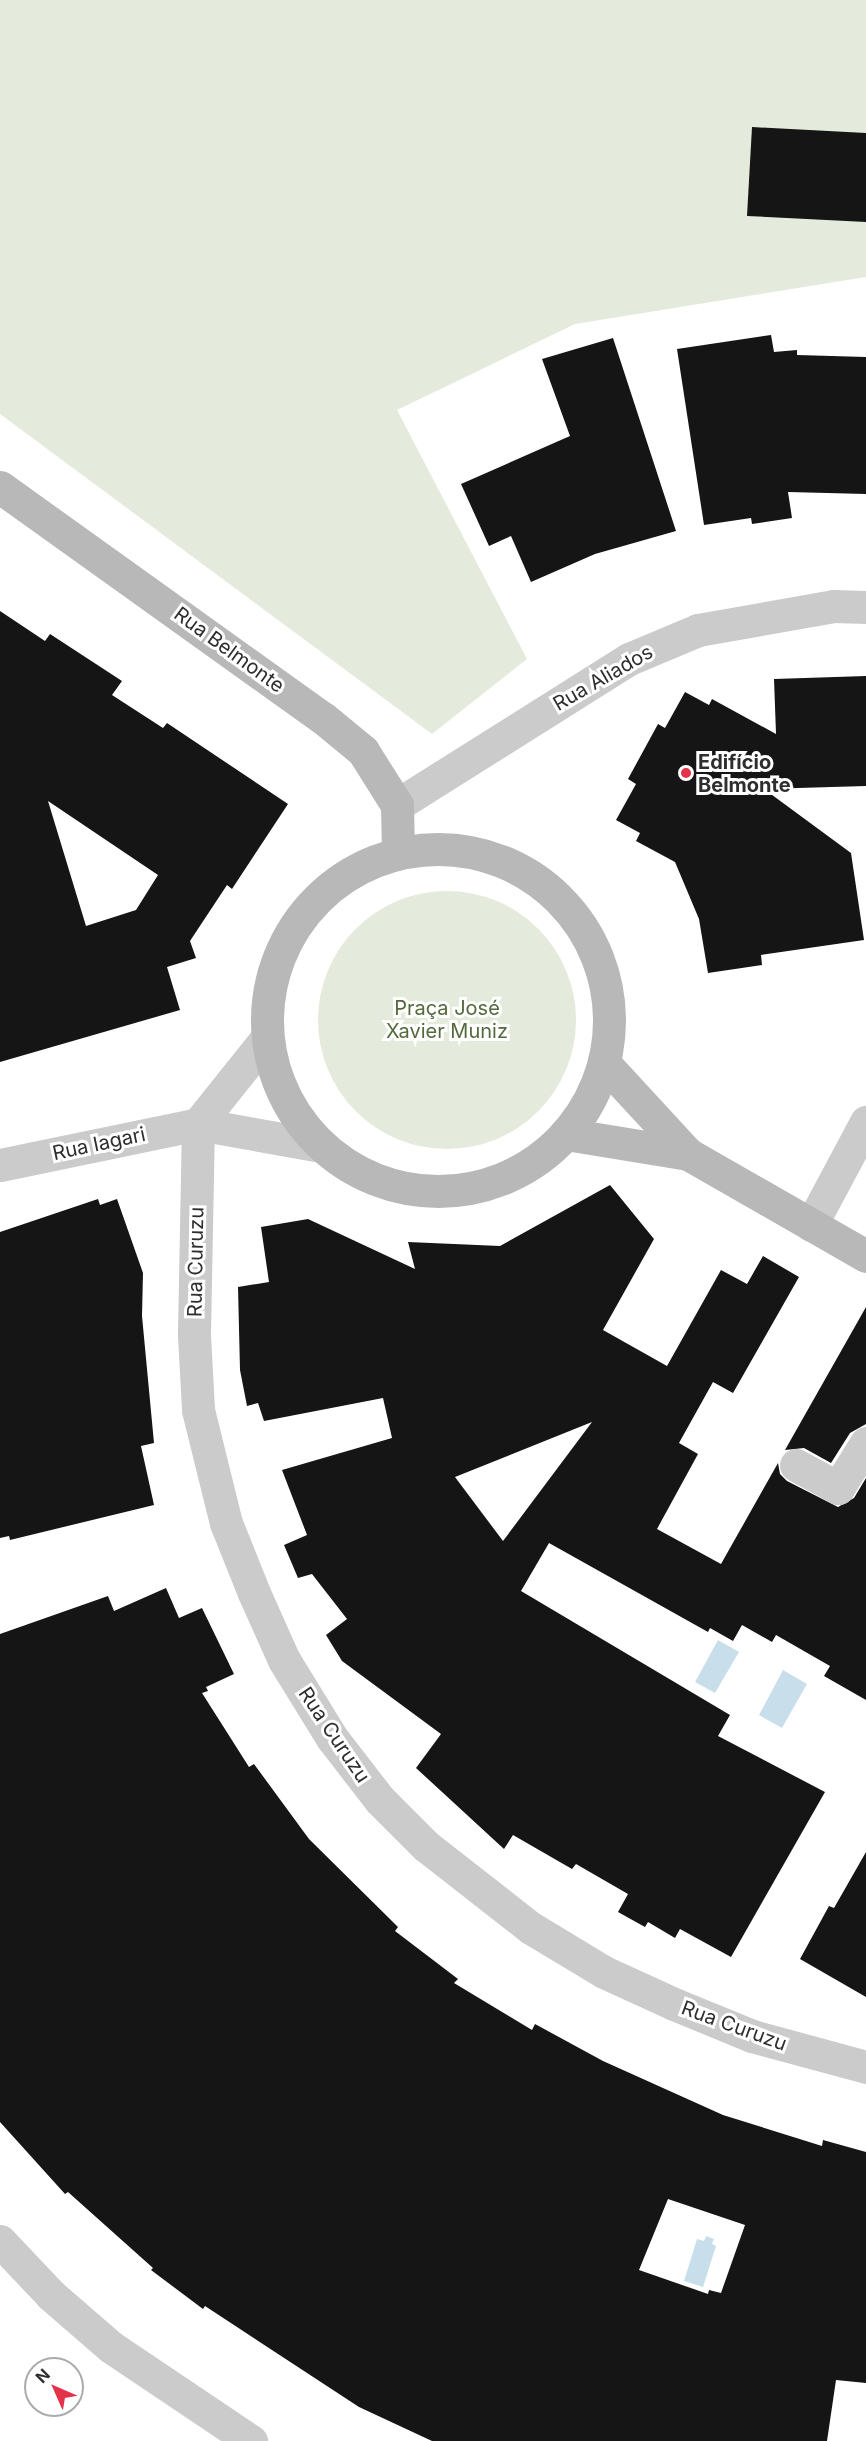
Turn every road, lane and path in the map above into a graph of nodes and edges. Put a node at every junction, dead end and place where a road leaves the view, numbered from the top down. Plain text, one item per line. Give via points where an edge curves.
1 (0, 487) edge
2 (866, 607) edge
3 (397, 805) junction
4 (398, 853) junction
5 (267, 1038) junction
6 (604, 1063) junction
7 (866, 1122) edge
8 (198, 1124) junction
9 (566, 1134) junction
10 (321, 1146) junction
11 (688, 1154) junction
12 (0, 1165) edge
13 (811, 1225) junction
14 (866, 1256) edge
15 (866, 1443) edge
16 (796, 1465) dead end
17 (866, 2067) edge
18 (0, 2241) edge
19 (251, 2441) edge

1 - 3 main road, Rua Belmonte via 323,718 363,751
2 - 3 street, Rua Aliados via 834,606 698,630 668,642 629,659
3 - 4 main road
4 - 5 main road via 360,868 326,891 298,921 273,977 268,997
4 - 6 main road via 443,849 486,855 527,873 561,900 588,935 604,976 609,1020
5 - 8 street
5 - 10 main road via 284,1097
6 - 9 main road via 591,1096
6 - 11 main road
7 - 13 street
8 - 10 street, Rua Iagari
8 - 12 street, Rua Iagari
8 - 17 street, Rua Curuzu via 194,1335 198,1410 226,1523 254,1593 284,1660 333,1738 380,1800 426,1846 480,1892 540,1933 604,1972 674,2004 752,2036
9 - 10 main road via 537,1160 503,1179 466,1190 427,1192 388,1185 352,1169
9 - 11 main road
11 - 13 main road
13 - 14 main road
15 - 16 street via 838,1488
18 - 19 street via 51,2295 111,2347

